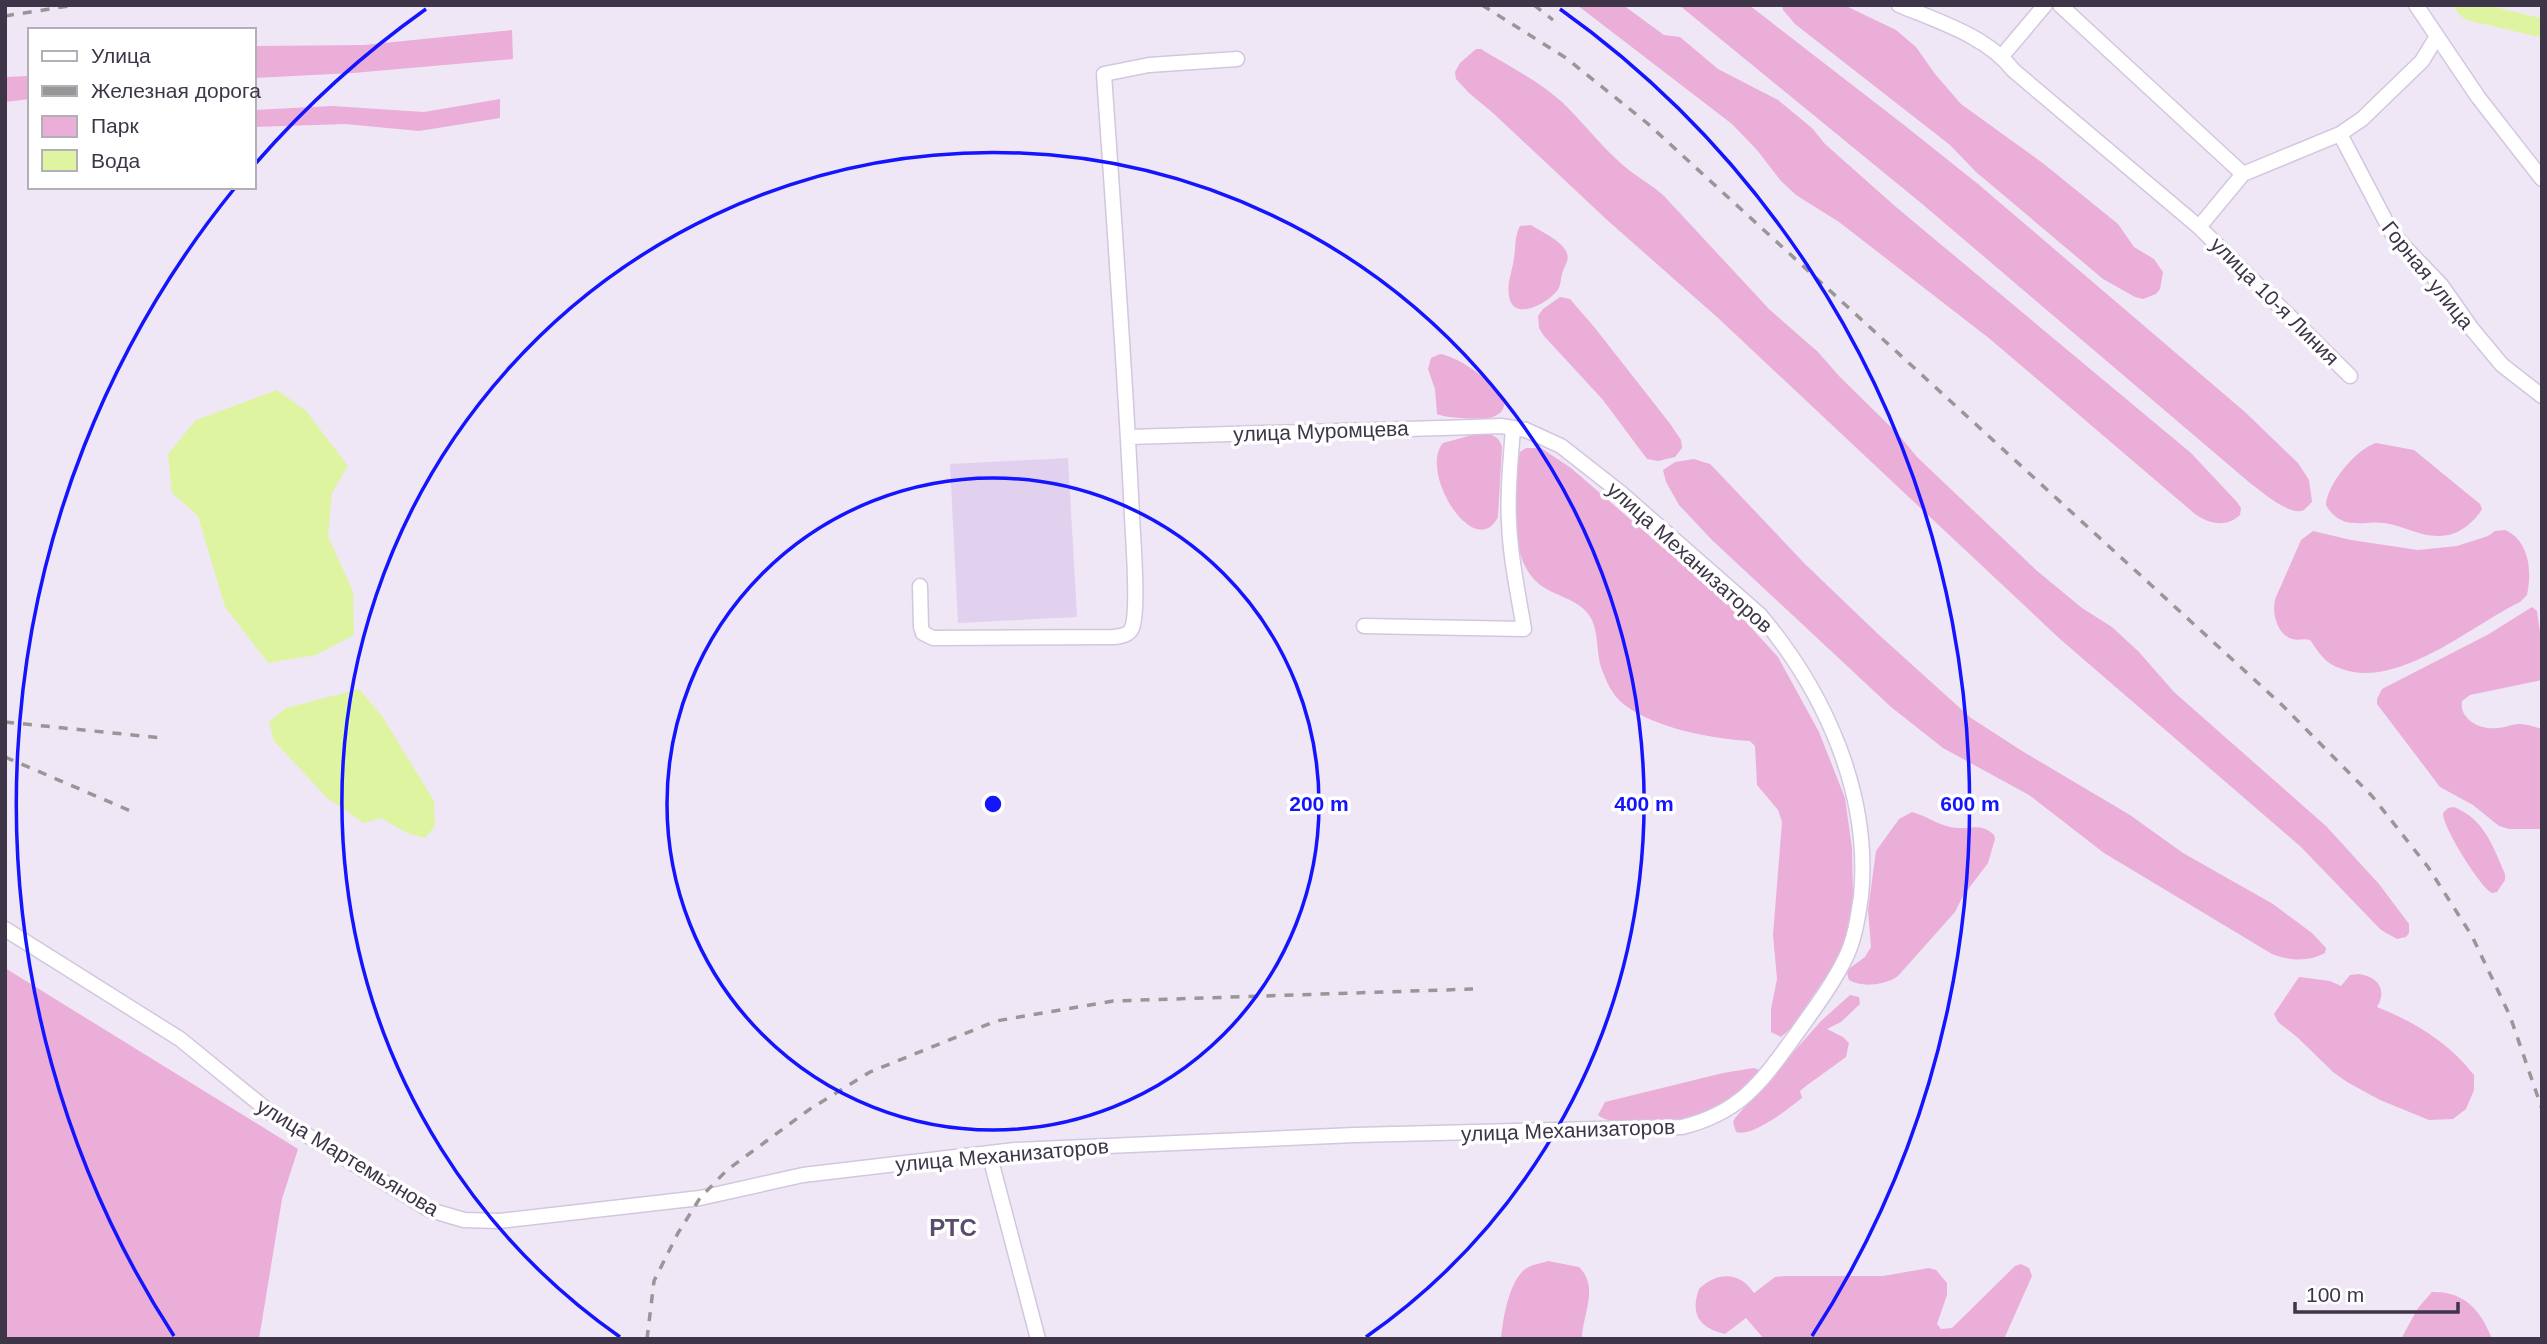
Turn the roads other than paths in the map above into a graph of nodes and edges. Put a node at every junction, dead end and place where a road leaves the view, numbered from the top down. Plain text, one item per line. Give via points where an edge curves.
1 (1899, 5) edge
2 (2045, 5) edge
3 (2060, 5) edge
4 (2416, 5) edge
5 (2436, 38) junction
6 (2002, 56) junction
7 (1237, 59) dead end
8 (2340, 134) junction
9 (2243, 174) junction
10 (2542, 179) edge
11 (2199, 227) junction
12 (2350, 376) dead end
13 (2542, 396) edge
14 (1513, 428) junction
15 (1128, 437) junction
16 (920, 586) dead end
17 (1364, 626) dead end
18 (5, 929) edge
19 (989, 1153) junction
20 (700, 1198) joint
21 (1038, 1339) edge

1 - 6 street via 1954,28
2 - 6 street
3 - 9 street
4 - 5 street
5 - 8 street via 2403,81
5 - 10 street
6 - 11 street
7 - 15 street via 1131,67 1104,74
8 - 9 street
8 - 13 street, Горная улица via 2393,235 2441,285 2502,365
9 - 11 street
11 - 12 street, улица 10-я Линия
14 - 15 street, улица Муромцева
14 - 17 street via 1508,522 1524,629
14 - 19 street, улица Механизаторов via 1548,439 1582,461 1759,615 1807,682 1837,743 1862,832 1858,916 1846,957 1777,1061 1741,1102 1682,1127 1355,1135
15 - 16 street via 1134,575 1131,631 1125,635 973,639 927,636 921,627
18 - 20 street, улица Мартемьянова via 180,1039 272,1114 443,1215 499,1221
19 - 20 street, улица Механизаторов via 803,1175
19 - 21 street

